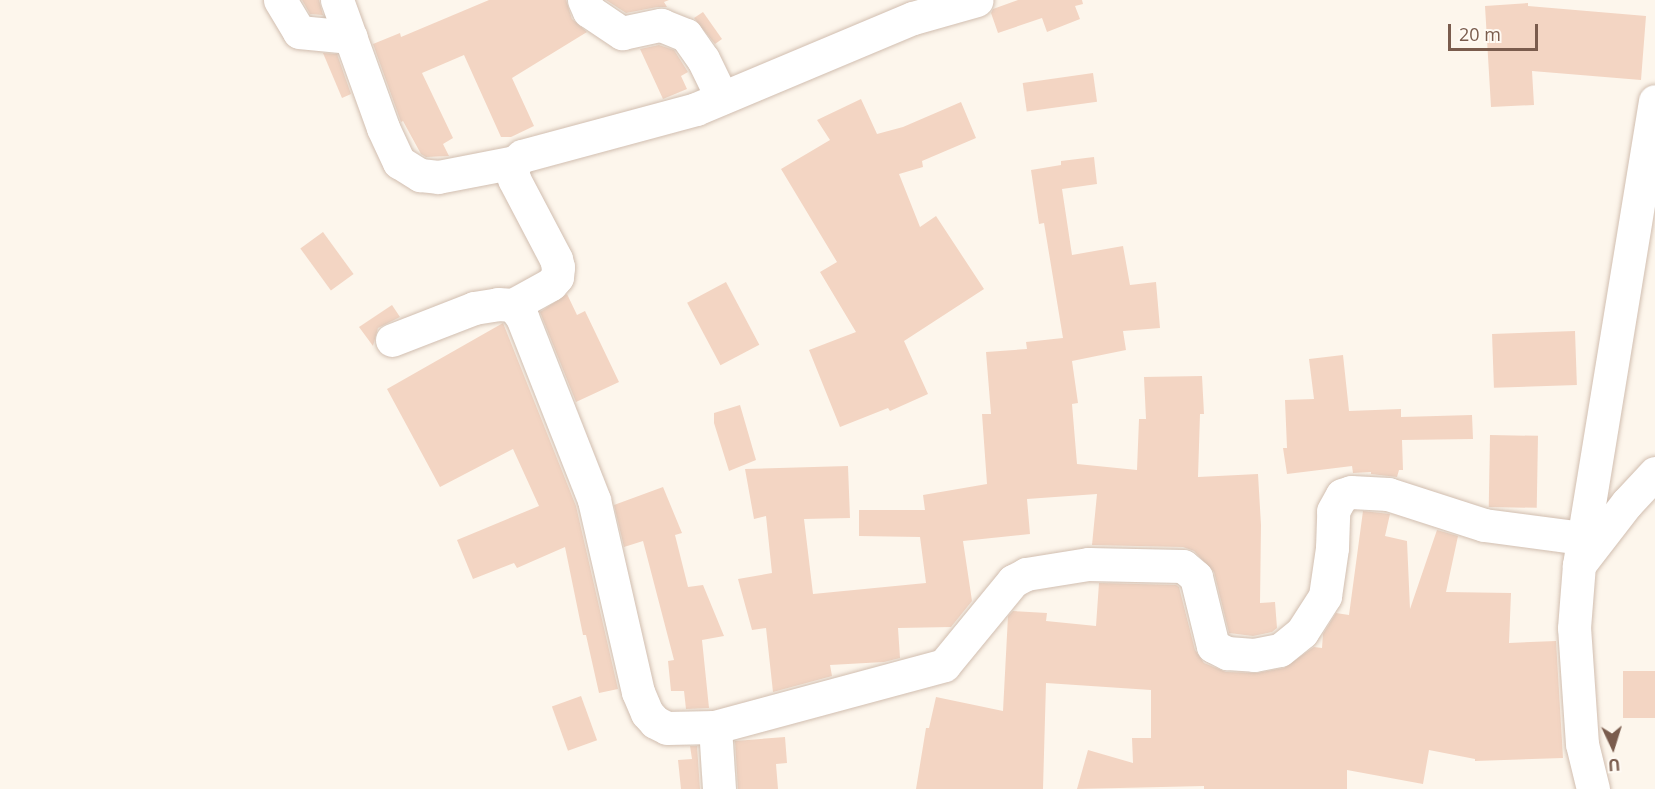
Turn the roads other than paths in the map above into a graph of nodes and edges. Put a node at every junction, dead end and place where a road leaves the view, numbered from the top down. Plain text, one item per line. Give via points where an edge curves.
1 (280, 0) edge
2 (338, 0) edge
3 (584, 0) edge
4 (977, 0) edge
5 (351, 37) junction
6 (722, 98) junction
7 (1655, 101) edge
8 (515, 162) junction
9 (513, 305) junction
10 (392, 340) dead end
11 (1655, 472) edge
12 (1580, 552) junction
13 (716, 727) junction
14 (719, 789) edge
15 (1593, 789) edge

1 - 5 street via 299,32
2 - 5 street
3 - 6 street via 589,11 622,33 661,25 686,35
4 - 6 street via 913,18
5 - 8 street via 399,162 411,171 438,177
6 - 8 street via 696,109 522,156
7 - 12 street
8 - 9 street via 514,179 558,267 551,284
9 - 10 street via 474,308
9 - 13 street via 528,327 594,500 638,692 647,713 667,728
11 - 12 street
12 - 13 street via 1388,494 1351,492 1342,495 1333,511 1325,596 1302,632 1280,650 1254,655 1227,653 1213,646 1196,576 1183,566 1088,564 1026,574 1014,581 944,665
12 - 15 street via 1575,660 1582,744
13 - 14 street

